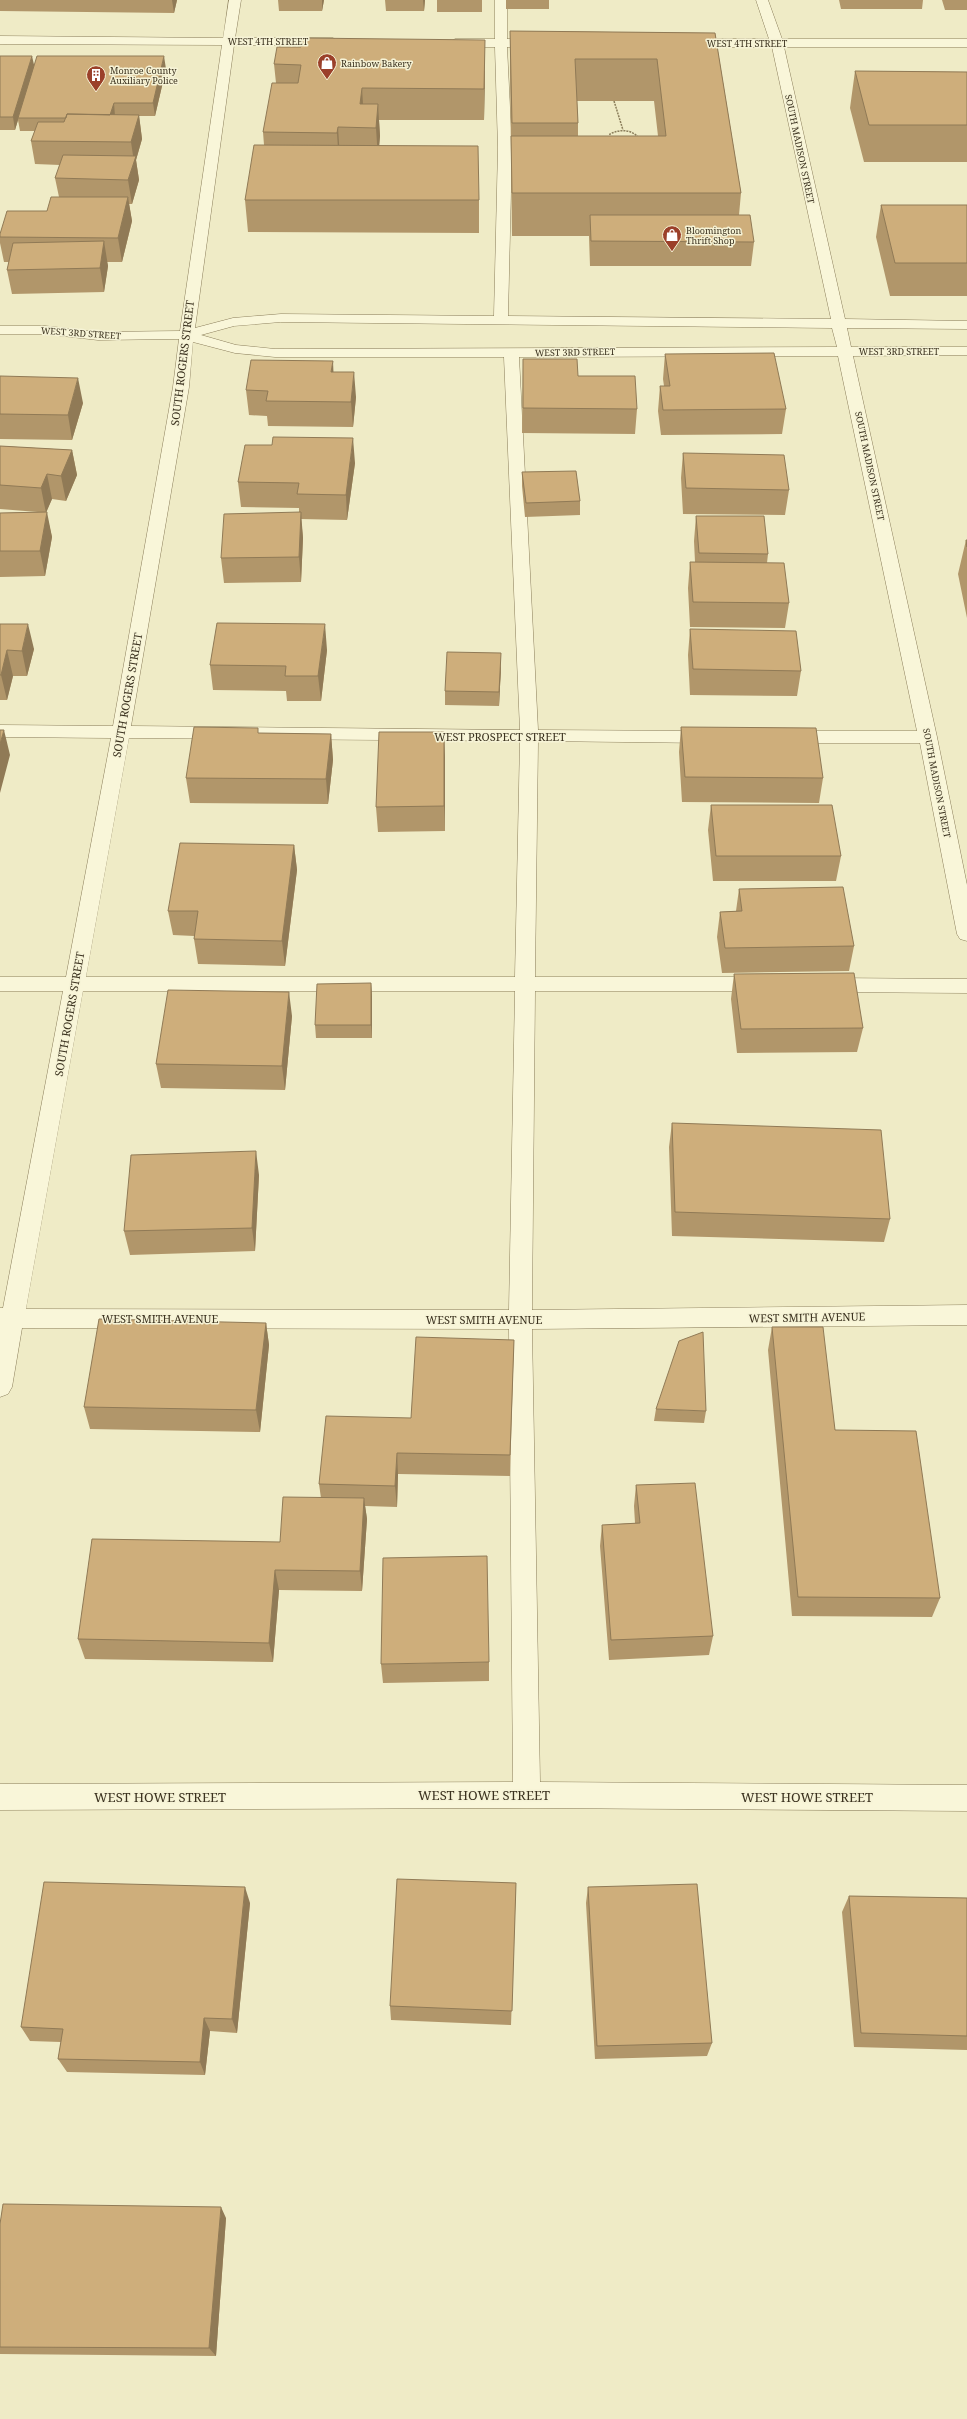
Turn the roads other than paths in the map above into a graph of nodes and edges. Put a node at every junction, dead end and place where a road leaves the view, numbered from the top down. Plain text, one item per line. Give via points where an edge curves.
1 (235, 0) edge
2 (501, 0) edge
3 (762, 0) edge
4 (0, 40) edge
5 (229, 41) junction
6 (345, 42) edge
7 (446, 43) edge
8 (500, 43) junction
9 (555, 43) edge
10 (673, 43) edge
11 (777, 43) junction
12 (967, 43) edge
13 (501, 319) junction
14 (839, 324) junction
15 (967, 325) edge
16 (0, 330) edge
17 (186, 335) junction
18 (845, 351) junction
19 (967, 351) edge
20 (511, 353) junction
21 (0, 730) edge
22 (121, 732) junction
23 (529, 736) junction
24 (728, 736) edge
25 (767, 737) edge
26 (928, 737) junction
27 (967, 934) edge
28 (75, 983) junction
29 (525, 983) junction
30 (0, 984) edge
31 (779, 984) edge
32 (803, 984) edge
33 (967, 986) edge
34 (967, 1315) edge
35 (7, 1318) edge
36 (520, 1320) junction
37 (0, 1387) edge
38 (527, 1795) junction
39 (0, 1797) edge
40 (967, 1798) edge

1 - 5 street, SOUTH ROGERS STREET
2 - 8 street
3 - 11 street, SOUTH MADISON STREET
4 - 5 street, WEST 4TH STREET
5 - 6 street, WEST 4TH STREET
5 - 17 street, SOUTH ROGERS STREET
7 - 8 street
8 - 9 street
8 - 13 street via 505,148
10 - 11 street, WEST 4TH STREET
11 - 12 street, WEST 4TH STREET
11 - 14 street, SOUTH MADISON STREET
13 - 14 street, WEST 3RD STREET
13 - 17 street, WEST 3RD STREET via 270,318 233,322
14 - 15 street, WEST 3RD STREET
14 - 18 street, SOUTH MADISON STREET
16 - 17 street, WEST 3RD STREET via 50,330 98,336
17 - 20 street, WEST 3RD STREET via 227,347 264,352
17 - 22 street, SOUTH ROGERS STREET via 181,387
18 - 19 street, WEST 3RD STREET
18 - 20 street, WEST 3RD STREET
18 - 26 street, SOUTH MADISON STREET
20 - 23 street
21 - 22 street, WEST PROSPECT STREET
22 - 23 street, WEST PROSPECT STREET
22 - 28 street, SOUTH ROGERS STREET
23 - 24 street, WEST PROSPECT STREET
23 - 29 street
25 - 26 street
26 - 27 street, SOUTH MADISON STREET
28 - 29 street
28 - 30 street
28 - 35 street, SOUTH ROGERS STREET
29 - 31 street
29 - 36 street
32 - 33 street
34 - 36 street, WEST SMITH AVENUE
35 - 36 street, WEST SMITH AVENUE
35 - 37 street, SOUTH ROGERS STREET
36 - 38 street
38 - 39 street, WEST HOWE STREET
38 - 40 street, WEST HOWE STREET

